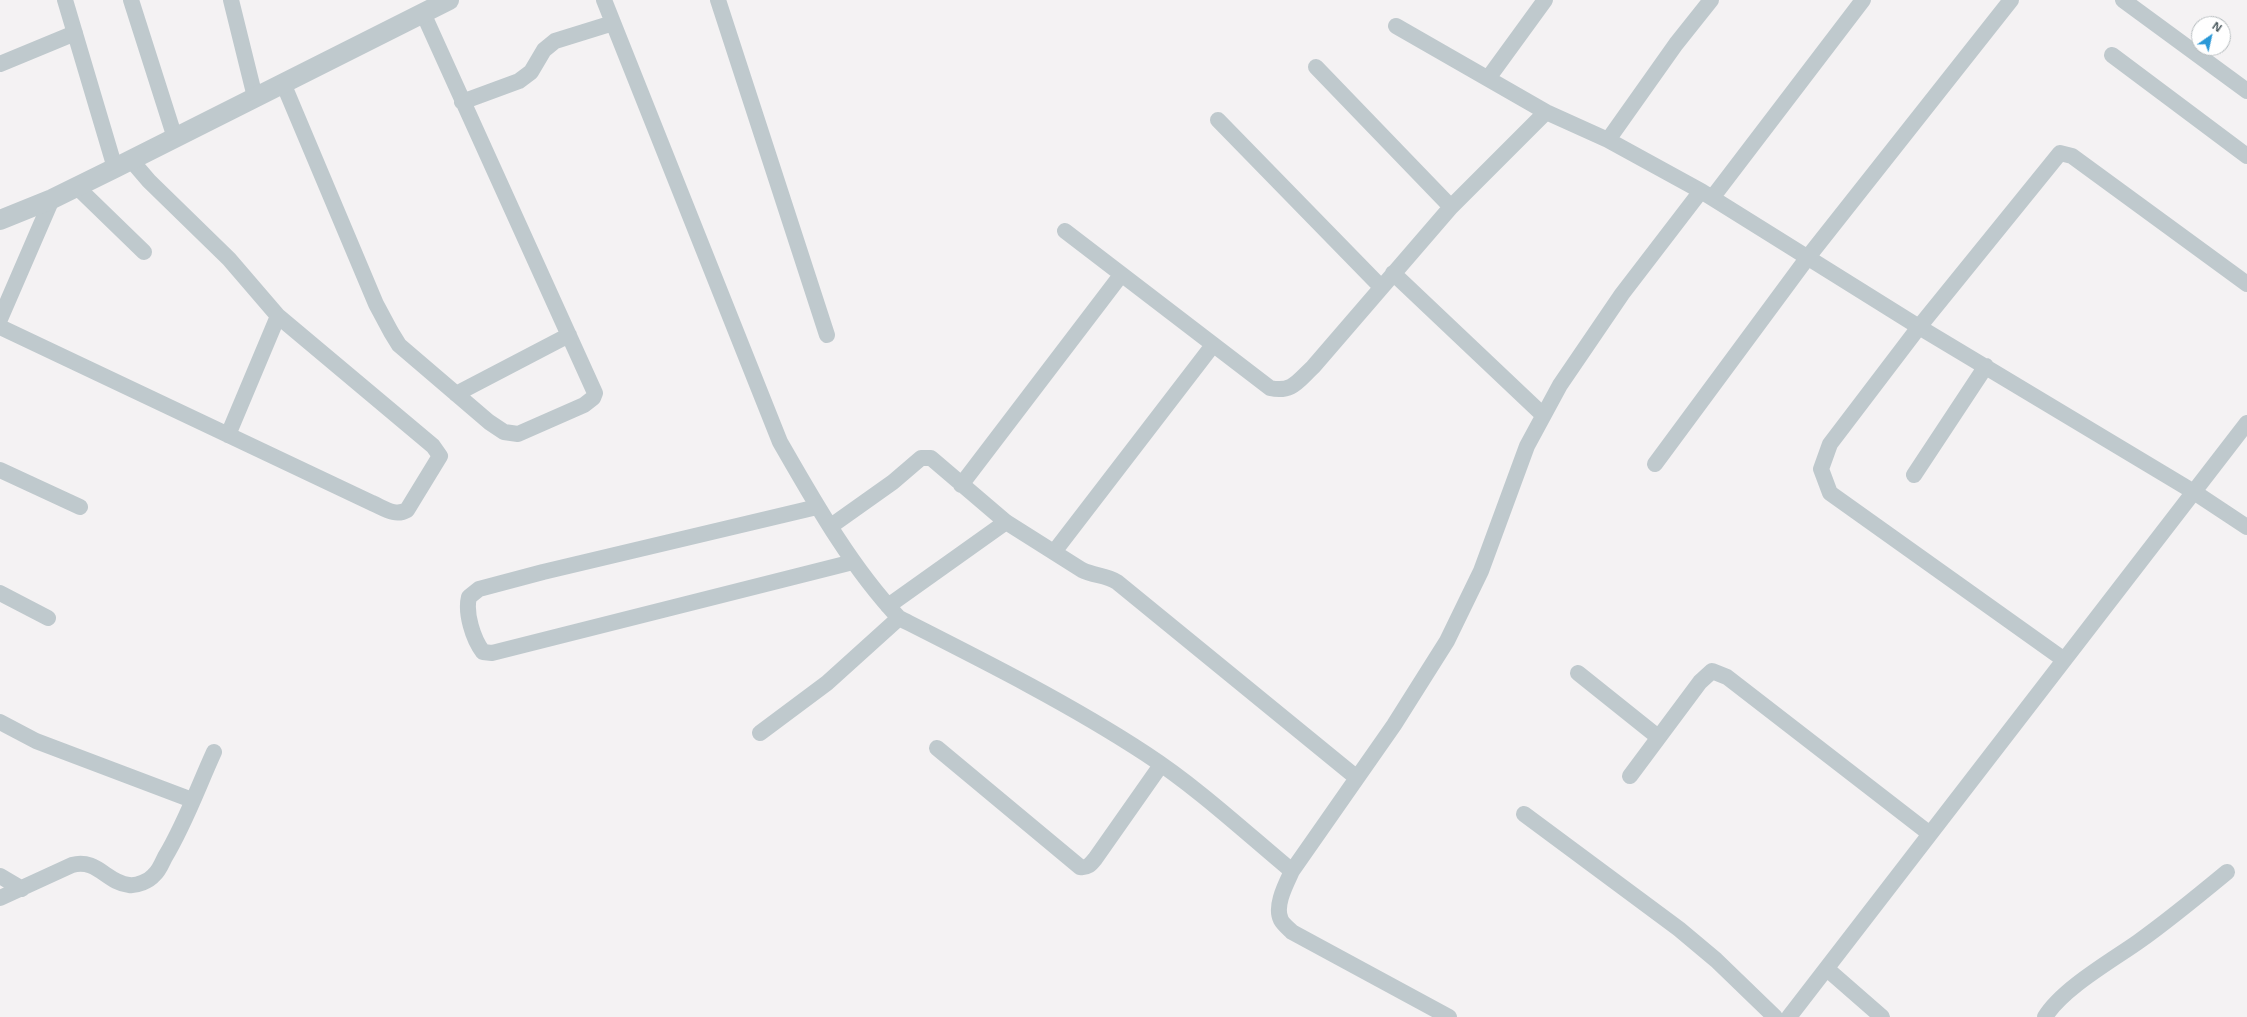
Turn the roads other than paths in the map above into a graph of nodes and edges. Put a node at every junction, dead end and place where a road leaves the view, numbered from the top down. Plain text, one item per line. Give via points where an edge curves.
1 (65, 0) edge
2 (131, 0) edge
3 (231, 0) edge
4 (604, 0) edge
5 (718, 0) edge
6 (1545, 0) edge
7 (1711, 0) edge
8 (1864, 0) edge
9 (2011, 0) edge
10 (2123, 0) edge
11 (436, 5) edge
12 (613, 23) junction
13 (1396, 26) dead end
14 (75, 33) junction
15 (2112, 55) dead end
16 (0, 64) edge
17 (1316, 67) dead end
18 (1489, 77) junction
19 (283, 83) junction
20 (2247, 91) edge
21 (255, 97) junction
22 (462, 102) junction
23 (1546, 112) junction
24 (1218, 120) dead end
25 (175, 138) junction
26 (1608, 140) junction
27 (2247, 156) edge
28 (123, 164) junction
29 (77, 187) junction
30 (1706, 194) junction
31 (52, 199) junction
32 (1451, 207) junction
33 (0, 220) edge
34 (1065, 231) dead end
35 (144, 252) dead end
36 (1808, 257) junction
37 (1393, 273) junction
38 (1121, 275) junction
39 (2247, 284) edge
40 (1381, 287) junction
41 (278, 316) junction
42 (0, 319) edge
43 (0, 327) edge
44 (1919, 327) junction
45 (569, 335) junction
46 (827, 336) dead end
47 (1213, 345) junction
48 (1986, 366) junction
49 (456, 394) junction
50 (1543, 415) junction
51 (2245, 429) edge
52 (228, 435) junction
53 (1655, 464) dead end
54 (0, 470) edge
55 (1914, 475) dead end
56 (962, 486) junction
57 (2194, 492) junction
58 (80, 507) dead end
59 (817, 507) junction
60 (1006, 522) junction
61 (831, 526) junction
62 (2247, 527) edge
63 (1054, 552) junction
64 (853, 562) junction
65 (0, 592) edge
66 (888, 606) junction
67 (48, 618) dead end
68 (899, 618) junction
69 (2063, 659) junction
70 (1578, 673) dead end
71 (0, 722) edge
72 (760, 733) dead end
73 (1658, 737) junction
74 (937, 748) dead end
75 (214, 752) dead end
76 (1161, 765) junction
77 (1630, 776) dead end
78 (1357, 778) junction
79 (192, 800) junction
80 (1524, 814) dead end
81 (1930, 834) junction
82 (1292, 871) junction
83 (2228, 872) dead end
84 (0, 876) edge
85 (22, 889) junction
86 (0, 898) edge
87 (1827, 969) junction
88 (2053, 1014) edge
89 (1449, 1017) edge
90 (1775, 1017) edge
91 (1789, 1017) edge
92 (1882, 1017) edge

1 - 14 street
2 - 25 street
3 - 21 street
4 - 12 street
5 - 46 street
6 - 18 street
7 - 26 street via 1676,44
8 - 30 street
9 - 36 street
10 - 20 street
11 - 19 street
11 - 22 street
12 - 22 street via 555,41 544,50 531,72 519,81
12 - 59 street via 758,392 780,442
13 - 18 street
14 - 16 street
14 - 28 street
15 - 27 street
17 - 32 street
18 - 23 street
19 - 21 street
19 - 49 street via 390,332 399,345
21 - 25 street
22 - 45 street
23 - 26 street
23 - 32 street
24 - 40 street
25 - 28 street
26 - 30 street
28 - 29 street
28 - 41 street via 150,181 229,260
29 - 31 street
29 - 35 street
30 - 36 street
30 - 50 street via 1622,294 1560,385
31 - 33 street
31 - 42 street
32 - 37 street
34 - 38 street
36 - 44 street
36 - 53 street
37 - 40 street
37 - 50 street
38 - 47 street
38 - 56 street
39 - 44 street via 2072,156 2060,153
40 - 47 street via 1293,387 1281,390 1270,388
41 - 52 street
41 - 52 street via 434,446 440,456 407,510 395,513
43 - 52 street
44 - 48 street
44 - 69 street via 1830,444 1821,469 1830,493
45 - 49 street
45 - 49 street via 595,393 584,405 518,434 504,432
47 - 63 street
48 - 55 street
48 - 57 street
50 - 78 street via 1527,446 1467,603 1447,641
51 - 57 street
54 - 58 street
56 - 60 street
56 - 61 street via 931,458 925,457
57 - 62 street
57 - 69 street
59 - 61 street
59 - 64 street via 479,589 468,597 466,607 478,645 483,652 492,653
60 - 63 street
60 - 66 street
61 - 64 street
63 - 78 street via 1090,573 1110,577 1117,582
64 - 66 street
65 - 67 street
66 - 68 street
68 - 72 street via 827,683
68 - 76 street via 1015,679
69 - 81 street
70 - 73 street
71 - 79 street via 36,740
73 - 77 street
73 - 81 street via 1700,682 1712,671 1727,677
74 - 76 street via 1084,868 1096,859
75 - 79 street
76 - 82 street via 1208,800
78 - 82 street
79 - 85 street via 176,839 154,875 144,882 131,886 121,884 82,862
80 - 90 street via 1679,929 1716,960
81 - 87 street
82 - 89 street via 1282,892 1279,910 1281,920 1292,932
83 - 88 street via 2176,914 2091,974
84 - 85 street
85 - 86 street
87 - 91 street
87 - 92 street

